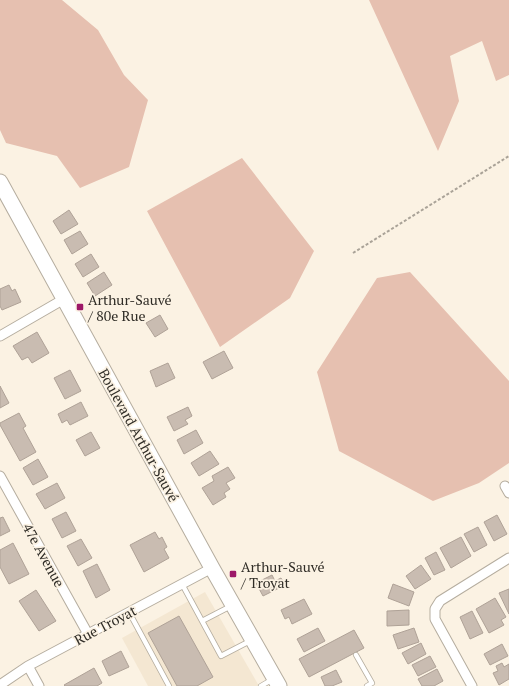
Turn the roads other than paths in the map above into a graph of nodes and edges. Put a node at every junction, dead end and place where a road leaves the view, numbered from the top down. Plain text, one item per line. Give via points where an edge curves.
1 (0, 182) edge
2 (64, 299) junction
3 (0, 336) edge
4 (0, 476) edge
5 (509, 558) edge
6 (212, 568) junction
7 (182, 584) junction
8 (233, 605) junction
9 (129, 612) junction
10 (202, 621) junction
11 (88, 634) junction
12 (252, 639) junction
13 (356, 655) dead end
14 (28, 666) junction
15 (277, 682) edge
16 (0, 685) edge
17 (39, 686) edge
18 (170, 686) edge
19 (261, 686) edge
20 (367, 686) edge
21 (472, 686) edge

1 - 2 main road, Boulevard Arthur-Sauvé
2 - 3 street
2 - 6 main road, Boulevard Arthur-Sauvé
4 - 11 street, 47e Avenue
5 - 21 street via 440,600 435,609 435,619
6 - 7 street, Rue Troyat
6 - 8 main road, Boulevard Arthur-Sauvé
7 - 9 street, Rue Troyat
7 - 10 lane
8 - 10 lane
8 - 12 main road, Boulevard Arthur-Sauvé
9 - 11 street, Rue Troyat
9 - 18 lane
10 - 12 lane via 221,656
11 - 14 street, Rue Troyat
12 - 15 main road, Boulevard Arthur-Sauvé
13 - 20 lane via 372,683
14 - 16 street, Rue Troyat
14 - 17 street
15 - 19 lane

